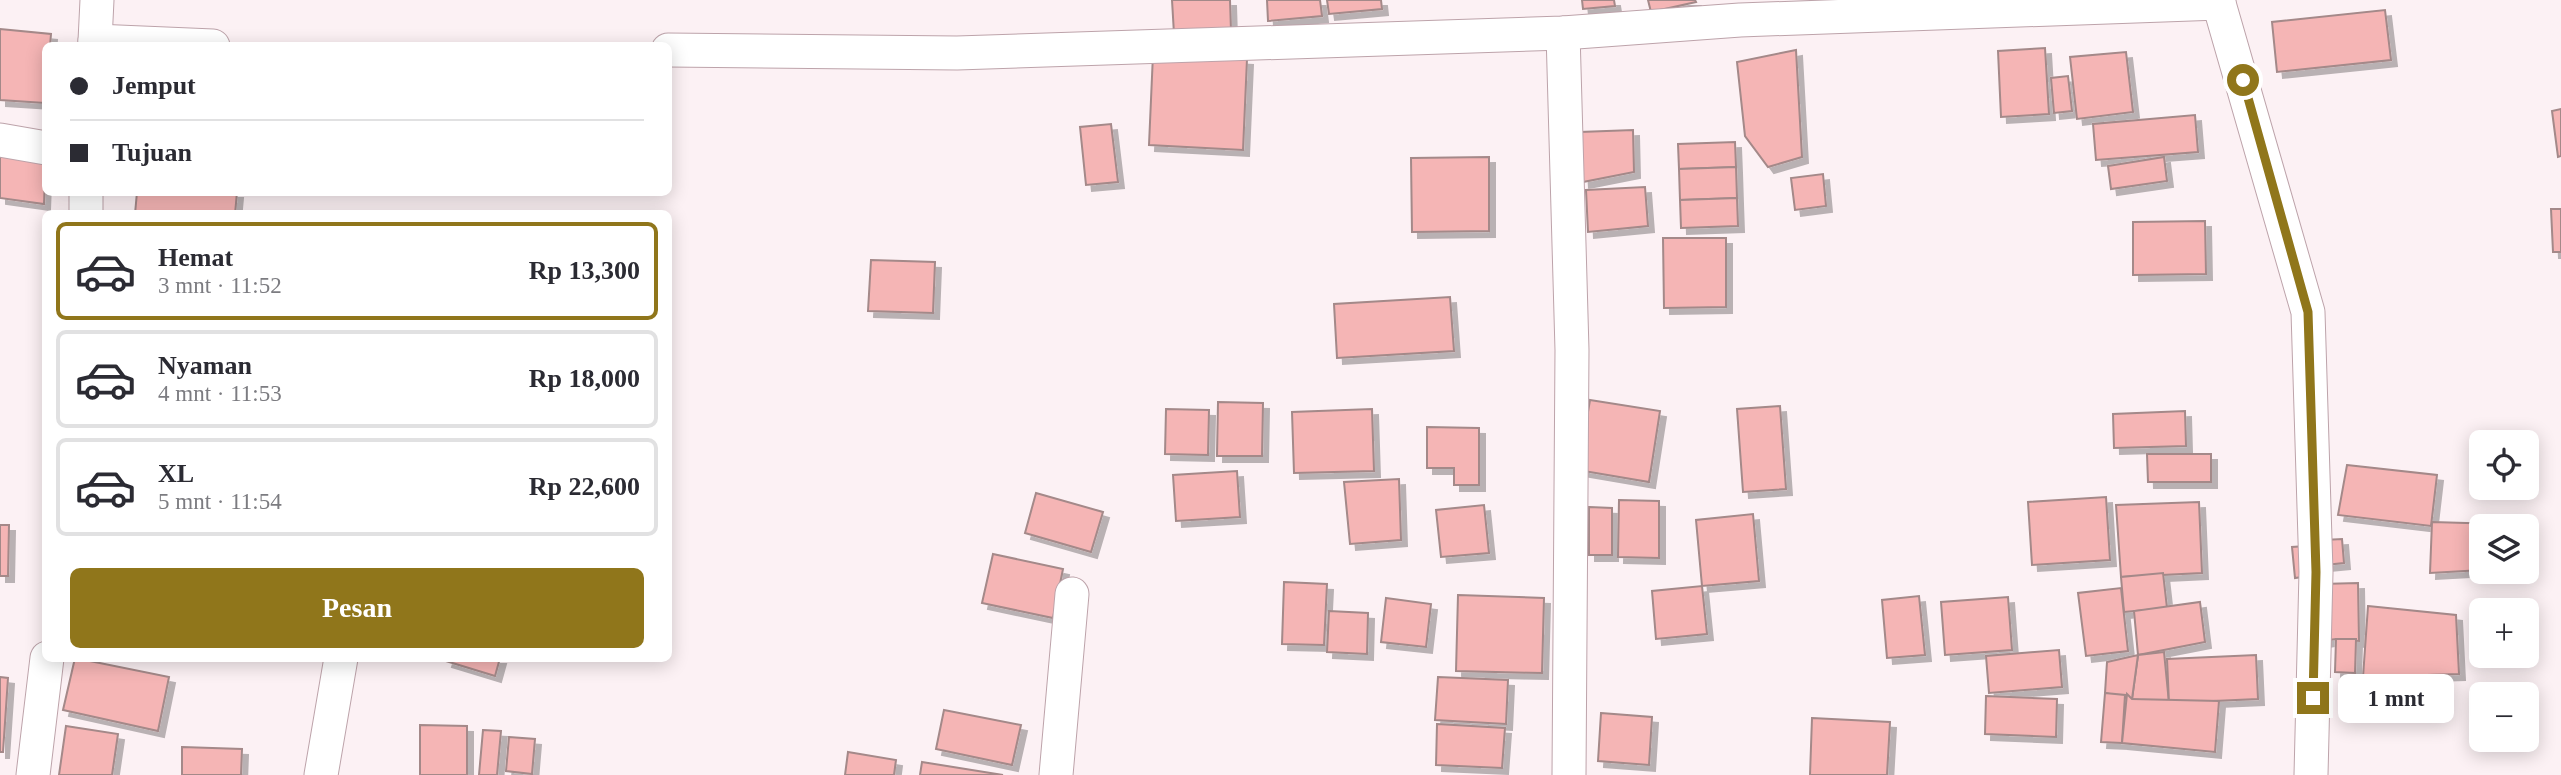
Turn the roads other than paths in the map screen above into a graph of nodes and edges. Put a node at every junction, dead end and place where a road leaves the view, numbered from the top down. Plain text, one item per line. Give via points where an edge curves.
1 (97, 0) edge
2 (2219, 1) edge
3 (1563, 33) junction
4 (95, 42) edge
5 (672, 50) edge
6 (0, 139) edge
7 (42, 147) edge
8 (1072, 594) dead end
9 (47, 662) edge
10 (340, 662) edge
11 (33, 775) edge
12 (321, 775) edge
13 (1056, 775) edge
14 (1569, 775) edge
15 (2311, 775) edge

1 - 4 street
2 - 3 street via 1740,20
2 - 15 street via 2308,312 2316,572
3 - 5 street via 957,53
3 - 14 street via 1572,350
6 - 7 street
8 - 13 street
9 - 11 street
10 - 12 street

